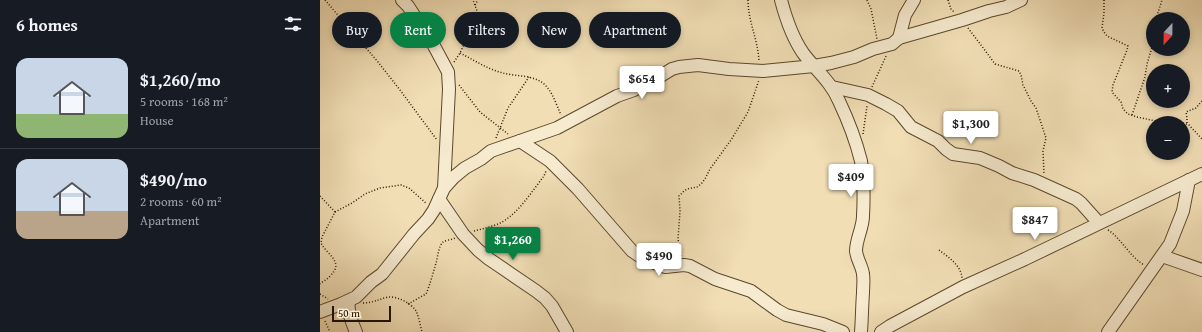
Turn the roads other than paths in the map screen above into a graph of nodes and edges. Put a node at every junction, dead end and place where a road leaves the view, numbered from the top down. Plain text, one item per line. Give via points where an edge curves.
1 (402, 0) edge
2 (781, 0) edge
3 (914, 0) edge
4 (1021, 0) edge
5 (896, 41) junction
6 (814, 66) junction
7 (832, 87) junction
8 (520, 141) junction
9 (1202, 174) edge
10 (1190, 180) junction
11 (439, 199) junction
12 (1099, 223) junction
13 (1162, 256) junction
14 (1202, 270) edge
15 (348, 303) junction
16 (323, 311) edge
17 (356, 332) edge
18 (566, 332) edge
19 (843, 332) edge
20 (861, 332) edge
21 (881, 332) edge
22 (1108, 332) edge

1 - 11 street via 433,44 448,72 449,89
2 - 6 street via 792,33
3 - 5 street via 905,15
4 - 5 street
5 - 6 street via 854,57
6 - 7 street
6 - 8 street via 761,71 698,65 679,67 557,128
7 - 12 street via 868,95 898,111 911,127 938,141 950,153 980,158 1076,199
7 - 20 street via 853,135 861,161 863,221 856,250 864,275
8 - 11 street via 491,151 466,168 454,177
8 - 19 street via 550,162 578,189 632,251 644,259 665,267 690,266 715,279 751,291 786,315
9 - 10 street
10 - 12 street
10 - 13 street via 1183,211 1170,244
11 - 15 street via 428,219 382,274
11 - 18 street via 463,234 478,250 545,298
12 - 21 street via 963,288
13 - 14 street
13 - 22 street
15 - 16 street
15 - 17 street

